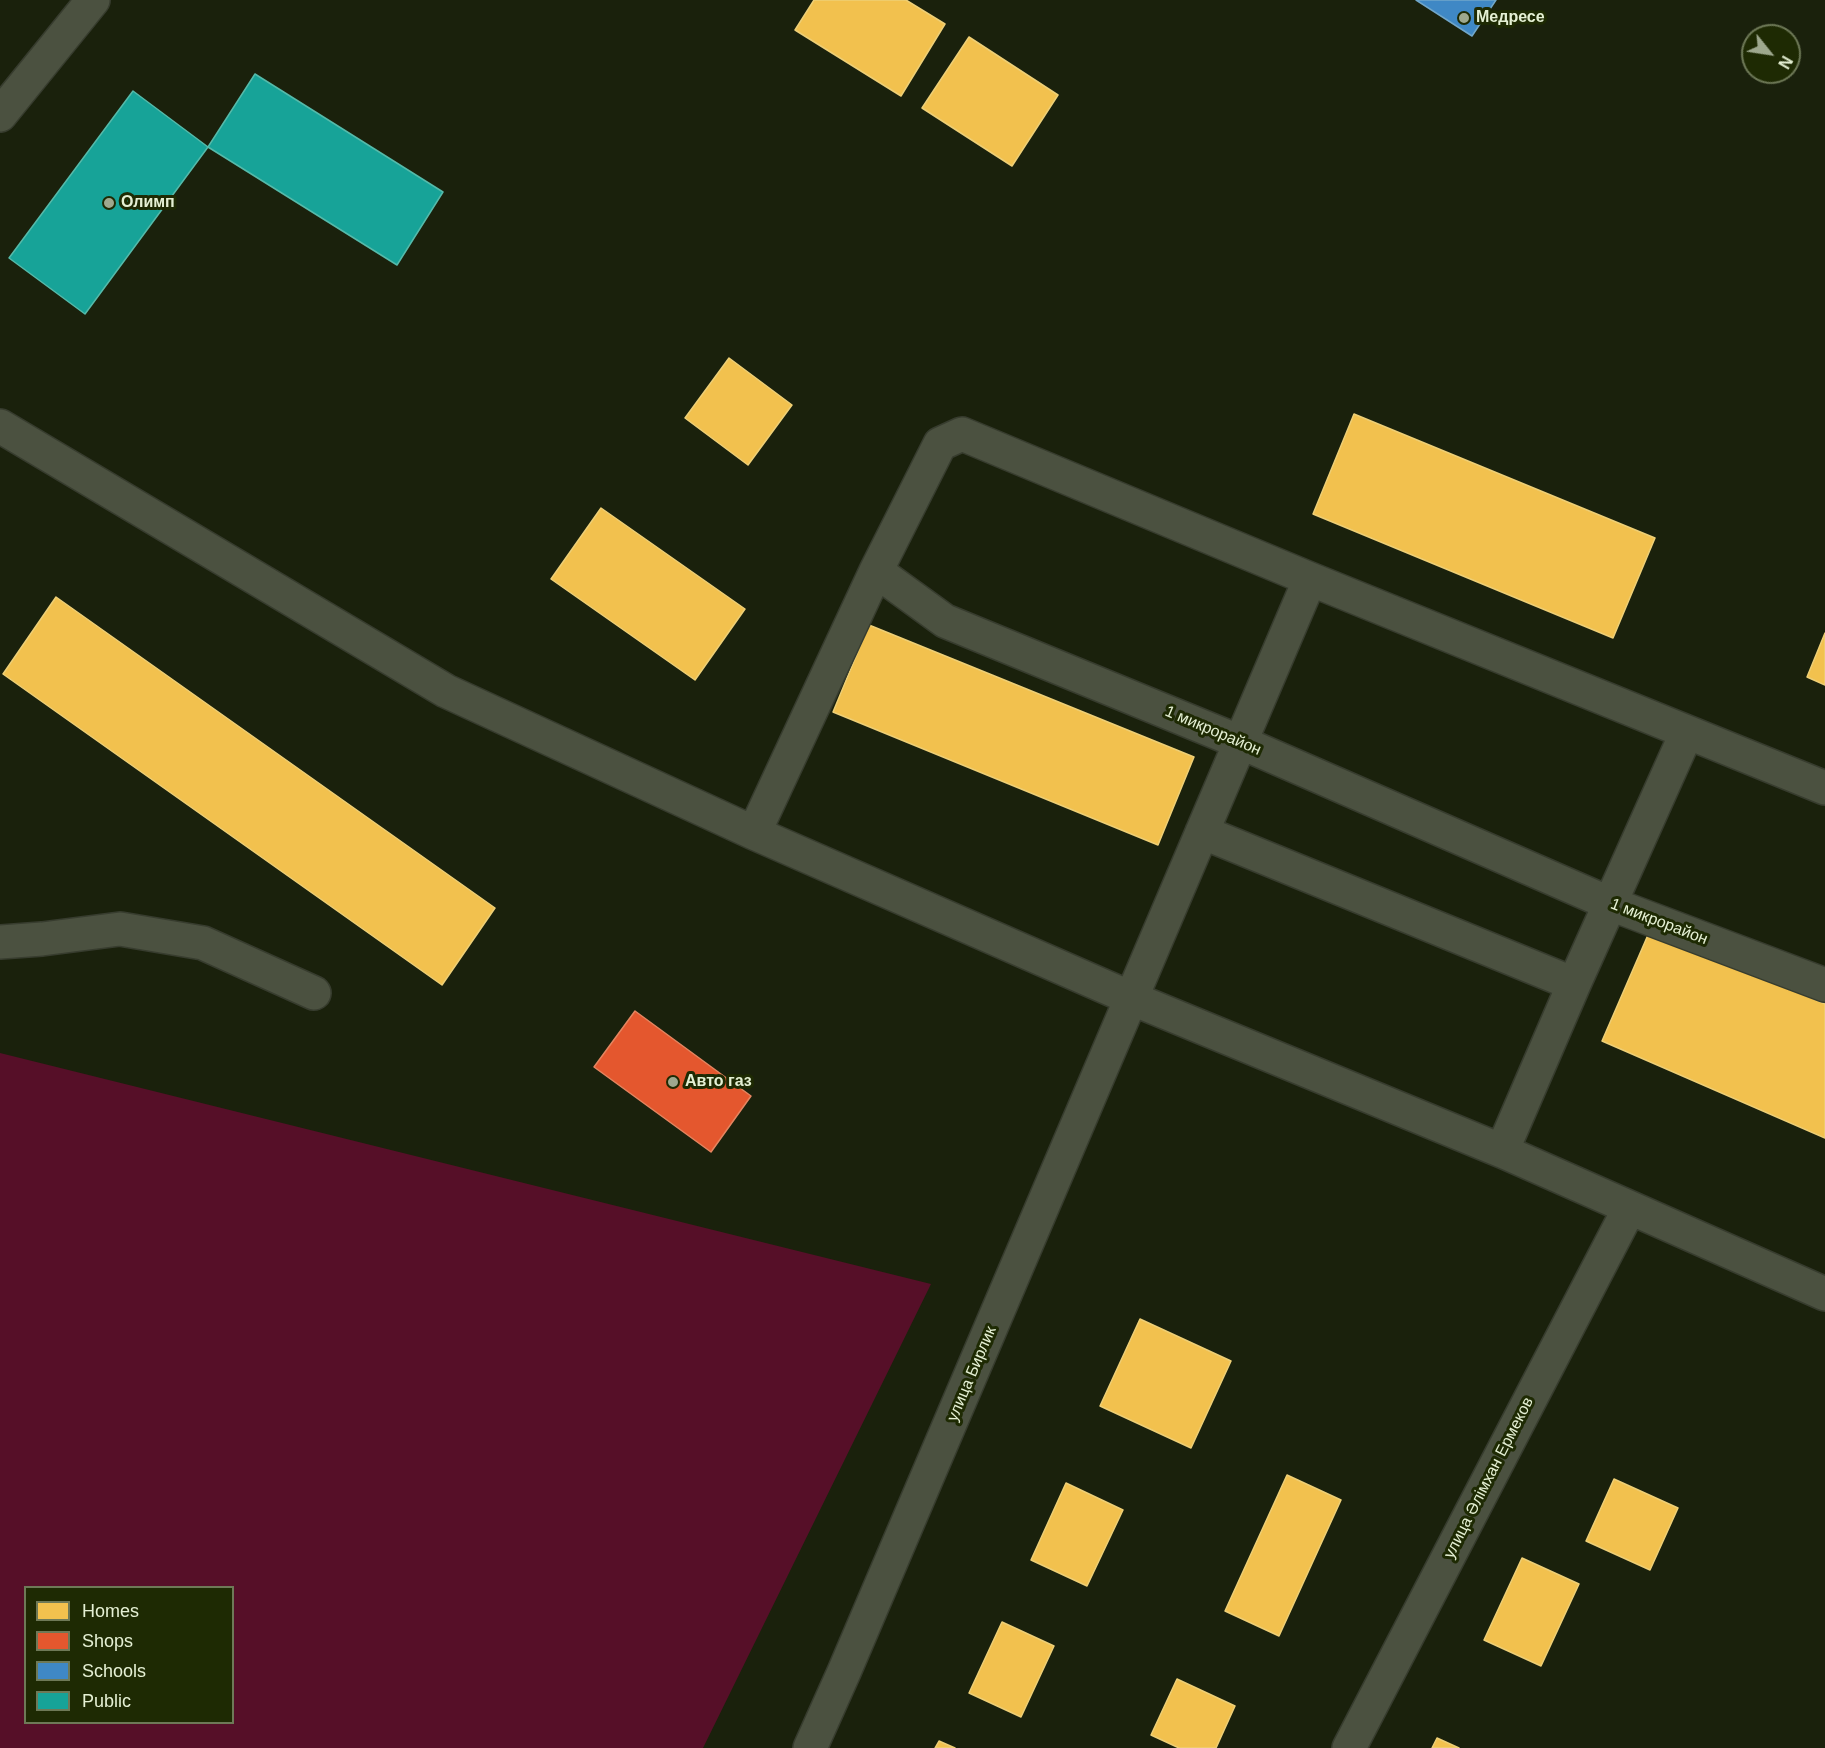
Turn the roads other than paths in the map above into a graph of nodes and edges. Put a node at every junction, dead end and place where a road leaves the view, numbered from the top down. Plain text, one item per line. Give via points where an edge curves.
1 (93, 0) edge
2 (0, 115) edge
3 (0, 426) edge
4 (876, 571) junction
5 (1310, 579) junction
6 (1687, 732) junction
7 (1240, 742) junction
8 (1825, 788) edge
9 (1202, 832) junction
10 (754, 833) junction
11 (1611, 904) junction
12 (0, 942) edge
13 (1574, 984) junction
14 (1825, 985) edge
15 (314, 993) dead end
16 (1132, 999) junction
17 (1502, 1151) junction
18 (1629, 1209) junction
19 (1825, 1294) edge
20 (810, 1748) edge
21 (1349, 1748) edge

1 - 2 street
3 - 10 street via 446,691
4 - 5 street via 940,444 962,434
4 - 7 street, 1 микрорайон via 945,621
4 - 10 street
5 - 6 street
5 - 7 street, улица Бирлик
6 - 8 street
6 - 11 street
7 - 9 street, улица Бирлик
7 - 11 street, 1 микрорайон
9 - 13 street
9 - 16 street, улица Бирлик
10 - 16 street
11 - 13 street
11 - 14 street, 1 микрорайон
12 - 15 street via 120,929 203,943
13 - 17 street
16 - 17 street
16 - 20 street, улица Бирлик
17 - 18 street
18 - 19 street
18 - 21 street, улица Әлімхан Ермеков

